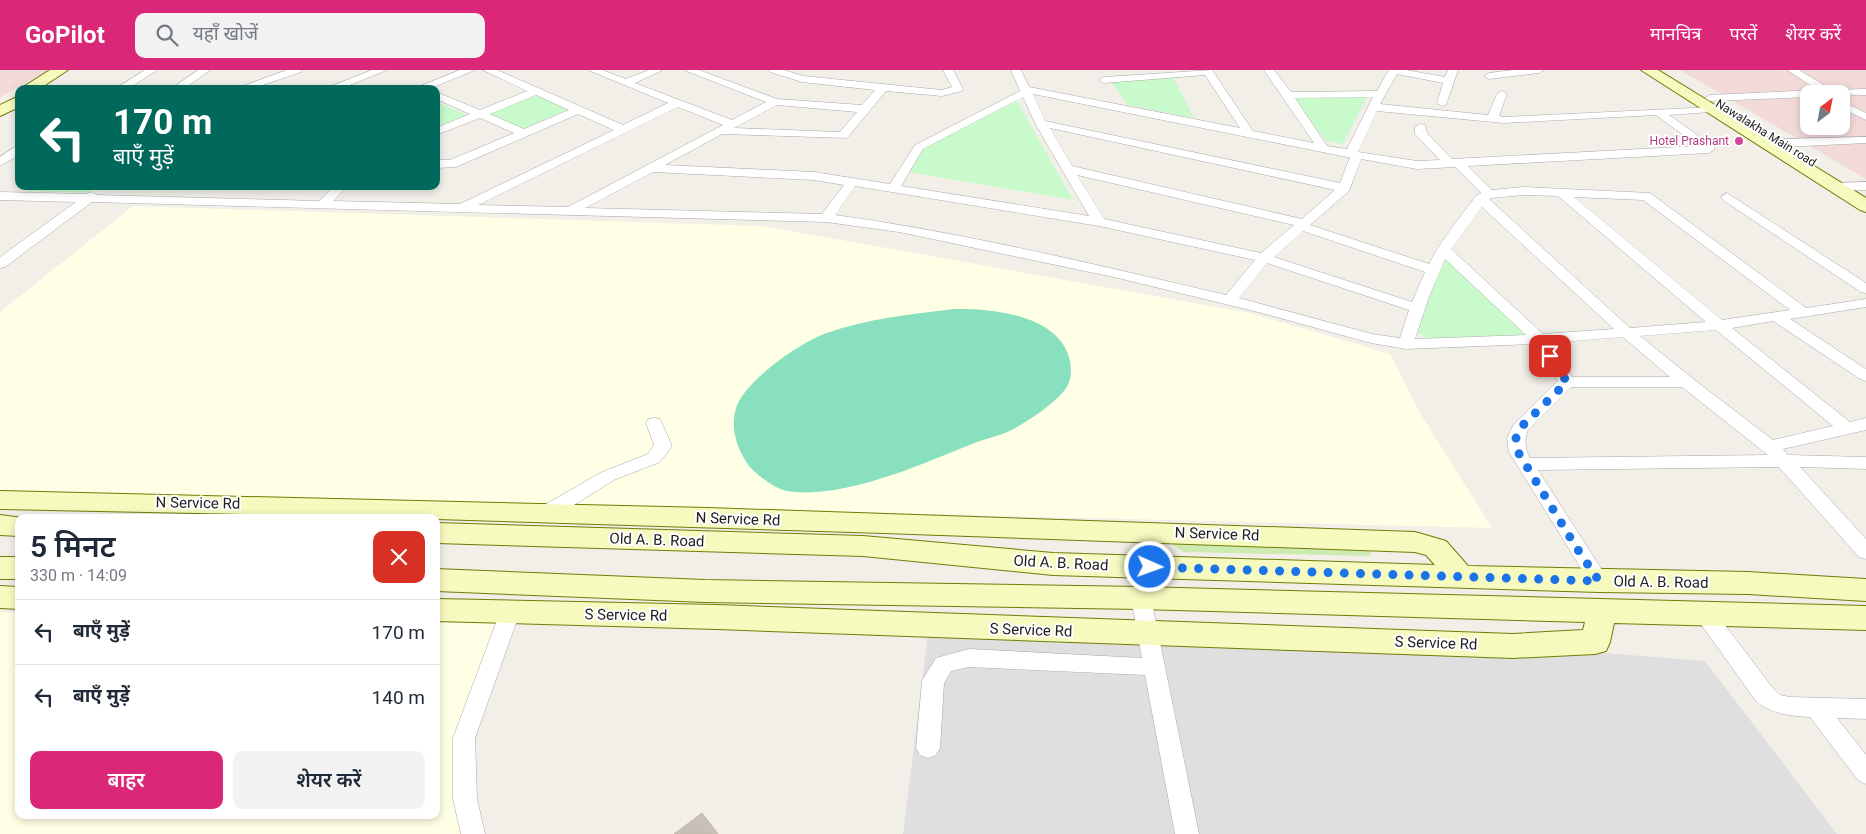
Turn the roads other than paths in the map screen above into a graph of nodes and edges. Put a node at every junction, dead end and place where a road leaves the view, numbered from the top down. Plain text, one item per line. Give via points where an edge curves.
1 (61, 70) edge
2 (74, 70) edge
3 (152, 70) edge
4 (205, 70) edge
5 (297, 70) edge
6 (382, 70) edge
7 (470, 70) edge
8 (488, 70) edge
9 (593, 70) edge
10 (658, 70) edge
11 (689, 70) edge
12 (774, 70) edge
13 (948, 70) edge
14 (1016, 70) edge
15 (1098, 70) edge
16 (1270, 70) edge
17 (1453, 70) edge
18 (1539, 70) edge
19 (1648, 70) edge
20 (1668, 70) edge
21 (1792, 70) edge
22 (1208, 71) edge
23 (1395, 71) edge
24 (1488, 76) dead end
25 (1104, 80) junction
26 (1448, 81) junction
27 (626, 83) junction
28 (34, 85) edge
29 (47, 85) edge
30 (127, 85) edge
31 (182, 85) edge
32 (252, 85) edge
33 (340, 85) edge
34 (431, 85) edge
35 (1814, 85) edge
36 (884, 86) junction
37 (536, 90) junction
38 (1025, 91) junction
39 (1850, 92) edge
40 (1866, 92) edge
41 (1380, 94) junction
42 (1502, 94) dead end
43 (1288, 95) junction
44 (1800, 95) edge
45 (440, 97) edge
46 (775, 102) junction
47 (678, 103) junction
48 (1442, 103) dead end
49 (1711, 104) junction
50 (1373, 106) junction
51 (1124, 108) junction
52 (580, 109) junction
53 (865, 109) junction
54 (1850, 109) edge
55 (1660, 113) junction
56 (480, 114) junction
57 (1866, 117) edge
58 (1492, 119) junction
59 (1041, 123) junction
60 (1421, 127) dead end
61 (727, 128) junction
62 (440, 130) edge
63 (624, 130) junction
64 (1248, 132) junction
65 (524, 133) junction
66 (1866, 140) edge
67 (1783, 143) junction
68 (1323, 148) junction
69 (15, 153) edge
70 (1354, 154) junction
71 (0, 162) edge
72 (1454, 163) junction
73 (440, 164) edge
74 (651, 168) junction
75 (1068, 169) junction
76 (853, 182) junction
77 (1834, 187) junction
78 (894, 188) junction
79 (1345, 188) junction
80 (1862, 188) edge
81 (19, 190) edge
82 (101, 190) edge
83 (338, 190) edge
84 (1563, 194) junction
85 (6, 196) edge
86 (1485, 196) junction
87 (90, 197) junction
88 (1727, 197) dead end
89 (324, 204) junction
90 (1866, 206) edge
91 (462, 207) junction
92 (572, 210) junction
93 (826, 218) junction
94 (1099, 222) junction
95 (1302, 224) junction
96 (0, 248) edge
97 (20, 249) junction
98 (1443, 250) junction
99 (1264, 258) junction
100 (0, 264) edge
101 (1432, 270) junction
102 (1866, 289) edge
103 (1230, 300) junction
104 (1866, 303) edge
105 (1417, 308) junction
106 (1802, 312) junction
107 (1777, 317) junction
108 (1718, 325) junction
109 (1627, 333) junction
110 (1539, 339) junction
111 (1406, 344) junction
112 (1866, 376) edge
113 (1567, 382) junction
114 (1686, 382) junction
115 (654, 423) dead end
116 (1866, 424) edge
117 (1846, 428) junction
118 (1770, 446) junction
119 (1784, 461) junction
120 (1866, 463) edge
121 (1525, 464) junction
122 (0, 500) edge
123 (86, 509) edge
124 (546, 513) junction
125 (0, 525) edge
126 (15, 526) edge
127 (440, 533) edge
128 (1866, 552) edge
129 (0, 568) edge
130 (15, 568) edge
131 (1461, 577) junction
132 (440, 580) edge
133 (1599, 581) junction
134 (1866, 590) edge
135 (1141, 598) junction
136 (440, 610) edge
137 (510, 612) junction
138 (1602, 612) junction
139 (1705, 614) junction
140 (1866, 618) edge
141 (1147, 634) junction
142 (1154, 667) junction
143 (1815, 707) junction
144 (1866, 709) edge
145 (928, 748) dead end
146 (1866, 773) edge
147 (474, 834) edge
148 (1187, 834) edge

1 - 28 main road
2 - 29 main road
3 - 30 street
4 - 31 street
5 - 32 street
6 - 33 street
7 - 34 street
8 - 37 street
9 - 27 street
10 - 27 street
11 - 46 street
12 - 36 street via 802,79
13 - 36 street via 958,89 942,93
14 - 38 street
15 - 25 street
16 - 43 street
17 - 26 street
18 - 24 street
19 - 49 main road, Nawalakha Main road
20 - 49 main road, Nawalakha Main road
21 - 35 street
22 - 25 street
22 - 64 street
23 - 26 street
23 - 41 street
25 - 51 street
26 - 48 street
27 - 47 street
36 - 53 street
37 - 52 street
37 - 56 street
38 - 51 street
38 - 59 street
38 - 78 street via 919,147
39 - 40 street
41 - 43 street
41 - 50 street
42 - 58 street
43 - 68 street
44 - 49 street
45 - 56 street
46 - 53 street
46 - 61 street
47 - 61 street
47 - 63 street
49 - 55 street
49 - 67 main road, Nawalakha Main road
49 - 77 main road, Nawalakha Main road
50 - 58 street
50 - 70 street
51 - 64 street
52 - 63 street
52 - 65 street
53 - 61 street via 843,136
54 - 57 street
55 - 58 street
55 - 72 street via 1709,149
56 - 62 street
56 - 65 street
59 - 75 street
59 - 79 street
60 - 72 street via 1421,134
61 - 74 street
63 - 91 street
64 - 68 street
65 - 73 street via 452,164
66 - 67 street
67 - 80 main road, Nawalakha Main road
68 - 70 street
69 - 71 street
70 - 72 street via 1399,163
70 - 79 street
72 - 86 street
74 - 76 street via 814,176
74 - 92 street
75 - 94 street
75 - 95 street
76 - 78 street
76 - 93 street
77 - 80 street
77 - 90 main road, Nawalakha Main road
78 - 94 street
79 - 95 street
81 - 85 street
82 - 87 street
83 - 89 street
84 - 86 street via 1523,191
84 - 106 street via 1646,196
84 - 108 street
85 - 87 street
86 - 98 street
86 - 109 street
87 - 89 street
87 - 97 street
88 - 102 street
89 - 91 street
91 - 92 street
92 - 93 street
93 - 103 street via 918,232
94 - 99 street
95 - 99 street
95 - 101 street
96 - 97 street
97 - 100 street
98 - 101 street
98 - 110 street
99 - 103 street
99 - 105 street
101 - 105 street
103 - 111 street
104 - 106 street
105 - 111 street
106 - 107 street
107 - 108 street
107 - 112 street
108 - 109 street
108 - 117 street
109 - 110 street
109 - 114 street
110 - 111 street
110 - 113 street
113 - 114 street
113 - 121 street via 1520,428 1516,438 1518,452
114 - 118 street
115 - 124 street via 663,446 654,458 608,476
116 - 117 street
117 - 118 street
118 - 119 street
119 - 120 street
119 - 121 street
119 - 128 street
121 - 133 street
122 - 123 main road, N Service Rd
123 - 124 main road, N Service Rd
124 - 131 main road, N Service Rd via 1415,542 1436,548
125 - 126 main road
127 - 131 main road, Old A. B. Road via 863,546 1054,564
129 - 130 main road
131 - 133 main road, Old A. B. Road
132 - 135 main road, Old A. B. Road via 847,594
133 - 134 main road, Old A. B. Road
135 - 138 main road, Old A. B. Road
135 - 141 street
136 - 137 main road, S Service Rd
137 - 141 main road, S Service Rd
137 - 147 street via 464,738 465,799
138 - 139 main road, Old A. B. Road
138 - 141 main road, S Service Rd via 1595,642 1513,646
139 - 140 main road, Old A. B. Road
139 - 143 street via 1773,702
141 - 142 street
142 - 145 street via 969,658 944,664 933,681
142 - 148 street
143 - 144 street
143 - 146 street

